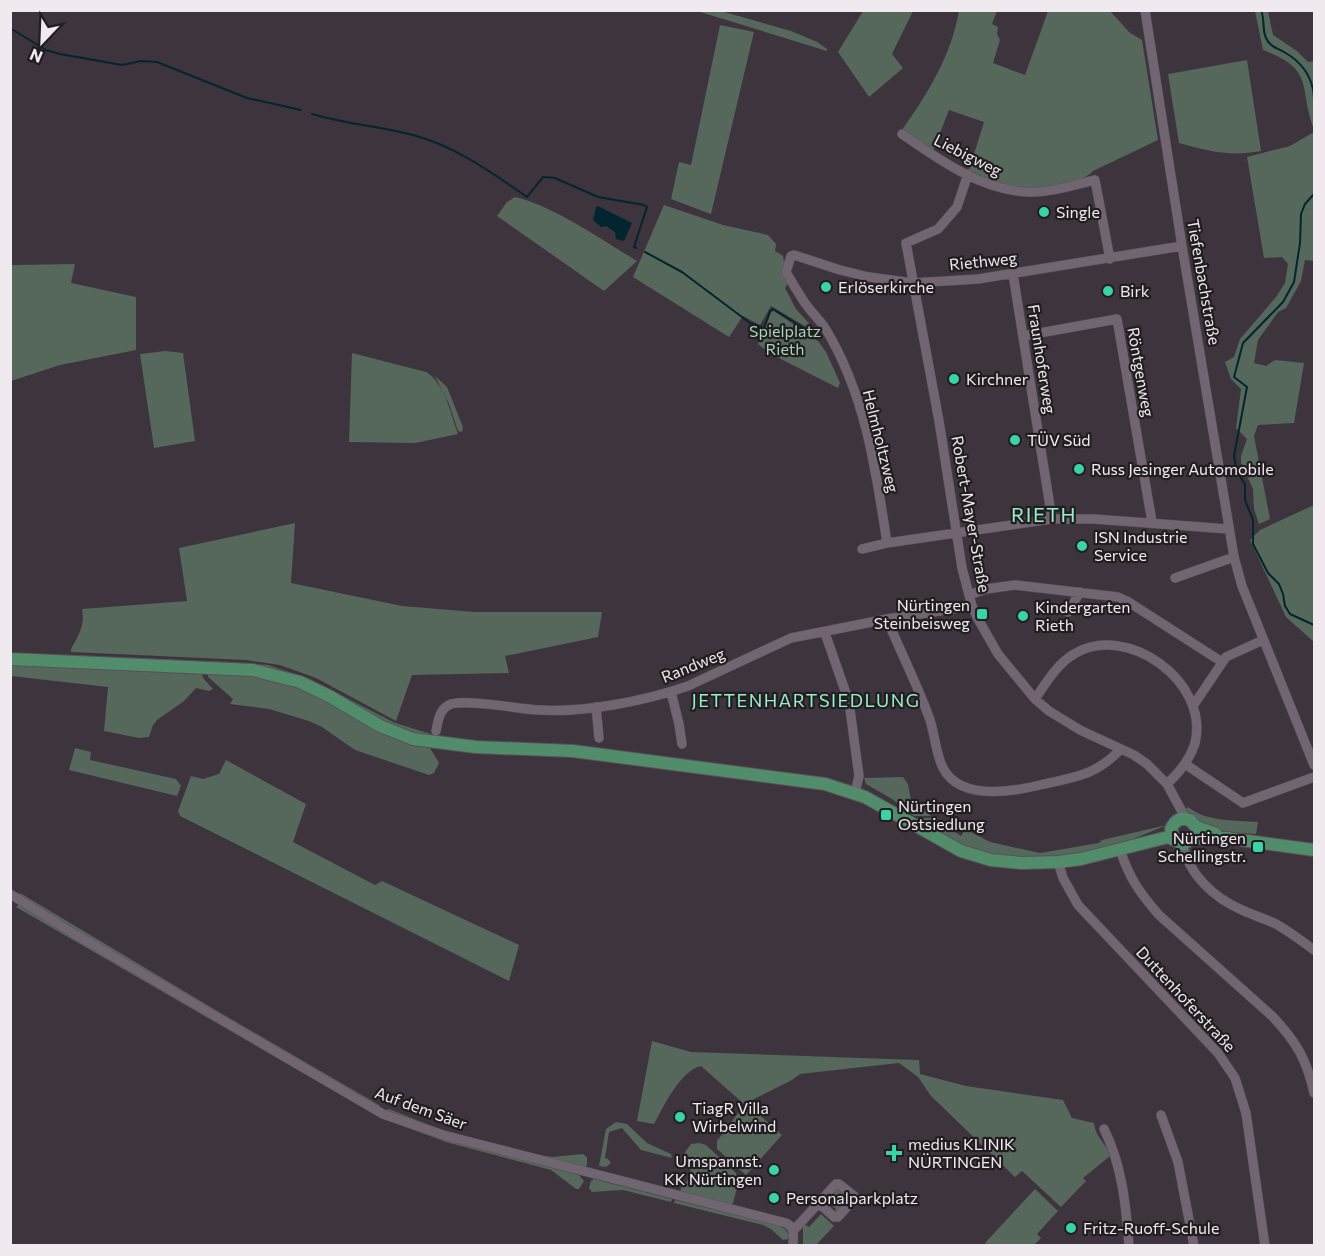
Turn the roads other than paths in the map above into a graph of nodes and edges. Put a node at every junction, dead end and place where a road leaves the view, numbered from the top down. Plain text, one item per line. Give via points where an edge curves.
1 (1145, 10) edge
2 (902, 134) dead end
3 (968, 174) junction
4 (1182, 246) junction
5 (790, 256) joint
6 (1110, 259) junction
7 (1013, 274) junction
8 (913, 283) junction
9 (1023, 336) junction
10 (1052, 519) junction
11 (1152, 522) junction
12 (1228, 529) junction
13 (956, 534) junction
14 (887, 543) junction
15 (862, 549) dead end
16 (1234, 557) junction
17 (1175, 578) dead end
18 (1080, 592) junction
19 (969, 595) junction
20 (972, 606) junction
21 (1068, 612) dead end
22 (887, 619) junction
23 (825, 633) junction
24 (1263, 640) junction
25 (10, 658) edge
26 (1222, 662) junction
27 (671, 692) junction
28 (1035, 699) junction
29 (1193, 706) junction
30 (596, 707) junction
31 (436, 731) dead end
32 (599, 738) dead end
33 (682, 744) dead end
34 (1121, 749) junction
35 (1185, 764) junction
36 (1314, 765) edge
37 (1314, 777) edge
38 (1167, 784) junction
39 (855, 793) junction
40 (1183, 831) junction
41 (1120, 850) junction
42 (1314, 850) edge
43 (1058, 862) junction
44 (10, 894) edge
45 (1314, 950) edge
46 (1314, 1094) edge
47 (1161, 1115) dead end
48 (1104, 1129) dead end
49 (819, 1203) dead end
50 (793, 1230) junction
51 (793, 1245) edge
52 (1129, 1245) edge
53 (1194, 1245) edge
54 (1265, 1245) edge

1 - 4 street, Tiefenbachstraße
2 - 3 street, Liebigweg
3 - 6 street, Liebigweg via 1003,189 1028,192 1095,180
3 - 8 street, Robert-Mayer-Straße via 957,207 938,230 906,243
4 - 6 street, Riethweg
4 - 12 street, Tiefenbachstraße
5 - 8 street, Riethweg via 869,277
5 - 14 street, Helmholtzweg via 786,272 825,328 861,412
6 - 7 street, Riethweg
7 - 8 street, Riethweg
7 - 9 street, Fraunhoferweg
8 - 13 street, Robert-Mayer-Straße
9 - 10 street, Fraunhoferweg
9 - 11 street, Röntgenweg via 1117,320
10 - 11 street
10 - 13 street
11 - 12 street
12 - 16 street, Tiefenbachstraße
13 - 14 street
13 - 19 street, Robert-Mayer-Straße
14 - 15 street
16 - 17 street
16 - 24 street, Tiefenbachstraße
18 - 19 street via 1015,585
18 - 21 street
18 - 26 street via 1119,597
19 - 20 street, Robert-Mayer-Straße
20 - 22 street, Randweg
20 - 28 street, Robert-Mayer-Straße via 998,654
22 - 23 street, Randweg
22 - 34 street via 930,721 942,766 961,785 985,791 1035,786 1094,771
23 - 27 street, Randweg via 790,638
23 - 39 street via 854,727 859,777
24 - 26 street
24 - 36 street, Tiefenbachstraße
25 - 39 main road via 260,671 316,689 412,739 476,747 573,751 825,784
26 - 29 street
27 - 30 street, Randweg
27 - 33 street
28 - 29 street via 1064,662 1084,649 1108,645 1134,650 1154,660 1181,684
28 - 34 street, Robert-Mayer-Straße via 1080,730
29 - 35 street via 1195,741
30 - 31 street, Randweg via 567,711 450,704 444,708
30 - 32 street
34 - 38 street, Robert-Mayer-Straße via 1147,764
35 - 37 street via 1243,803
35 - 38 street
38 - 40 street, Robert-Mayer-Straße
39 - 43 main road via 974,856 1004,862
40 - 41 main road
40 - 42 main road
40 - 45 street, Robert-Mayer-Straße via 1189,863 1221,898 1274,923
41 - 43 main road
41 - 46 street via 1130,878 1159,915 1289,1034 1309,1071
43 - 54 street, Duttenhoferstraße via 1069,892 1089,919 1218,1053 1235,1078 1246,1113
44 - 50 street, Auf dem Säer via 383,1113 443,1135 786,1223
47 - 53 street via 1178,1162
48 - 52 street via 1122,1177
49 - 50 street
50 - 51 street

